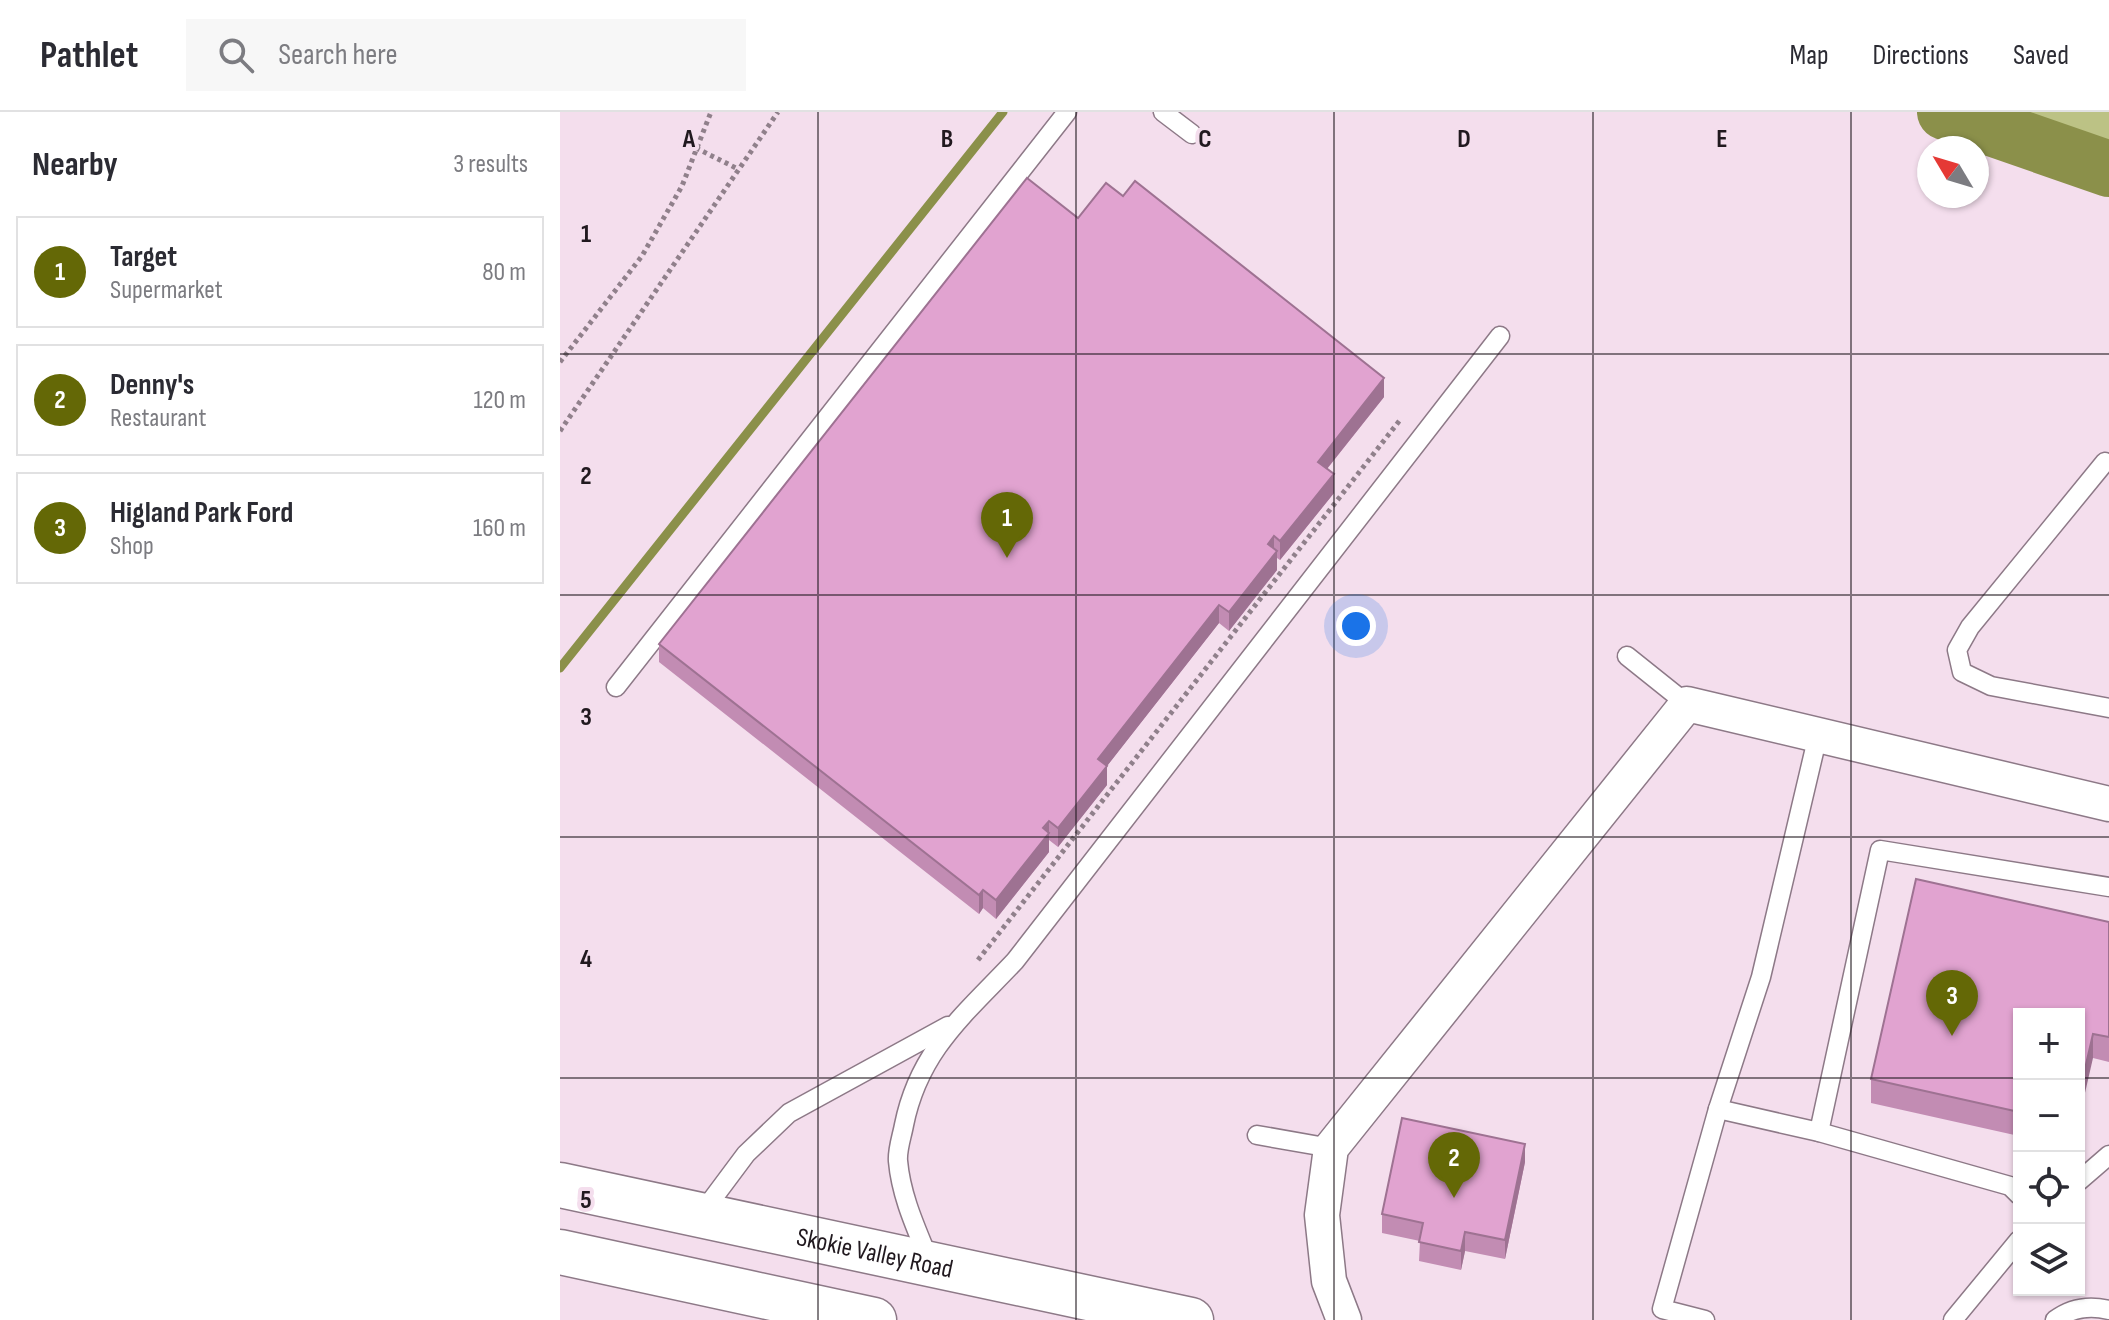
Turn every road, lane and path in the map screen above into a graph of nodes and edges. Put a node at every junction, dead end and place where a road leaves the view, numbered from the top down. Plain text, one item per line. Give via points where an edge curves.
1 (711, 112) edge
2 (778, 112) edge
3 (1067, 112) edge
4 (1163, 112) edge
5 (1192, 134) dead end
6 (696, 148) junction
7 (738, 169) junction
8 (1500, 336) dead end
9 (560, 362) edge
10 (1402, 418) dead end
11 (560, 431) edge
12 (2105, 462) dead end
13 (1627, 656) dead end
14 (616, 687) dead end
15 (1687, 704) junction
16 (2109, 708) edge
17 (1818, 735) junction
18 (2109, 804) edge
19 (2109, 887) edge
20 (972, 967) dead end
21 (958, 1020) junction
22 (1718, 1109) junction
23 (1819, 1132) junction
24 (1257, 1135) dead end
25 (1331, 1148) junction
26 (2109, 1155) edge
27 (2085, 1176) edge
28 (560, 1185) edge
29 (2013, 1189) edge
30 (700, 1215) junction
31 (2013, 1247) edge
32 (560, 1252) edge
33 (931, 1266) junction
34 (781, 1309) edge
35 (2109, 1310) edge
36 (874, 1320) edge
37 (1191, 1320) edge
38 (1344, 1320) edge
39 (1705, 1320) edge
40 (1953, 1320) edge
41 (2055, 1320) edge

1 - 6 path
2 - 7 path
3 - 14 lane
4 - 5 lane
6 - 7 path
6 - 9 path via 682,186 642,256
7 - 11 path
8 - 21 lane via 1015,961
10 - 20 path
12 - 16 lane via 1970,627 1957,650 1962,672 1991,686
13 - 15 lane
15 - 17 street
15 - 25 street
17 - 18 street
17 - 22 lane via 1761,977
19 - 23 lane via 1880,850
21 - 30 lane via 789,1113 746,1154
21 - 33 lane via 924,1064 907,1108 898,1158 908,1210
22 - 23 lane
22 - 39 lane via 1662,1309
23 - 29 lane
24 - 25 lane
25 - 38 street via 1322,1215 1329,1281
26 - 27 lane
28 - 30 highway, Skokie Valley Road
30 - 33 highway, Skokie Valley Road
31 - 40 lane
32 - 34 highway
33 - 37 highway, Skokie Valley Road
34 - 36 highway
35 - 41 lane via 2067,1311

